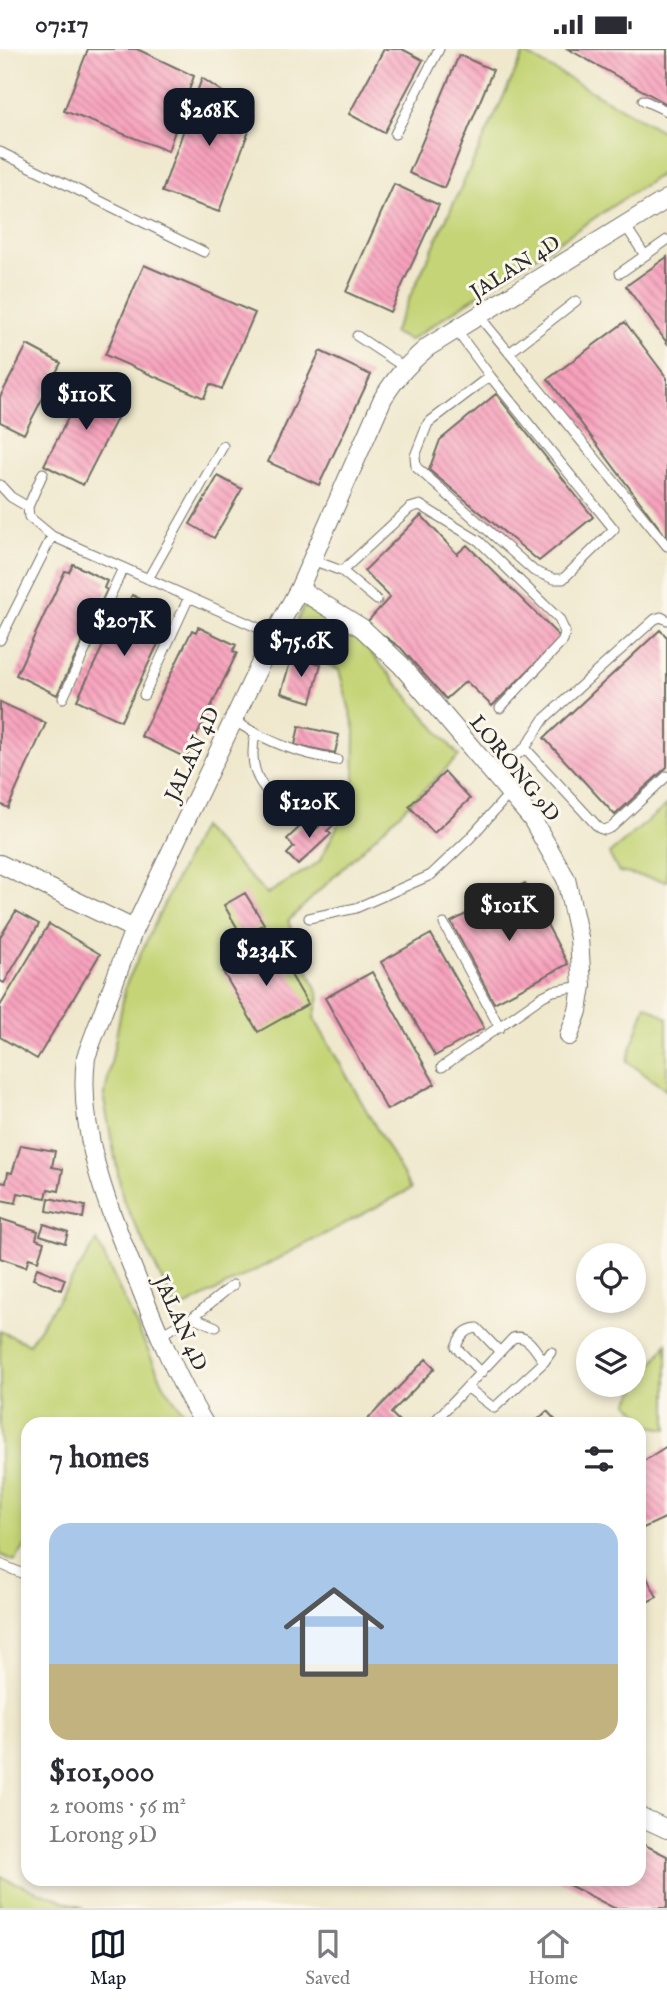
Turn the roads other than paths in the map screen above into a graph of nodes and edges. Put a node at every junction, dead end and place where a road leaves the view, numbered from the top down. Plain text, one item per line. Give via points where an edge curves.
1 (439, 49) edge
2 (643, 100) dead end
3 (667, 111) edge
4 (395, 134) dead end
5 (0, 152) edge
6 (667, 199) edge
7 (625, 225) junction
8 (667, 240) edge
9 (204, 252) dead end
10 (644, 254) junction
11 (620, 273) dead end
12 (576, 302) dead end
13 (479, 316) junction
14 (456, 330) junction
15 (358, 336) dead end
16 (509, 353) junction
17 (404, 367) junction
18 (490, 376) junction
19 (223, 446) dead end
20 (43, 473) dead end
21 (0, 485) edge
22 (28, 507) junction
23 (52, 536) junction
24 (667, 547) edge
25 (312, 560) junction
26 (123, 568) junction
27 (342, 571) junction
28 (148, 579) junction
29 (299, 589) junction
30 (189, 597) junction
31 (377, 600) dead end
32 (667, 620) edge
33 (274, 635) junction
34 (0, 641) edge
35 (144, 695) dead end
36 (63, 698) dead end
37 (500, 708) dead end
38 (233, 720) junction
39 (255, 734) junction
40 (525, 747) junction
41 (337, 760) dead end
42 (494, 774) junction
43 (667, 776) edge
44 (510, 793) junction
45 (297, 819) dead end
46 (0, 865) edge
47 (309, 918) dead end
48 (444, 924) dead end
49 (134, 929) junction
50 (582, 986) junction
51 (500, 1028) junction
52 (569, 1035) dead end
53 (442, 1067) dead end
54 (233, 1285) dead end
55 (193, 1317) junction
56 (216, 1327) dead end
57 (160, 1335) junction
58 (500, 1352) junction
59 (551, 1353) dead end
60 (544, 1362) junction
61 (481, 1373) junction
62 (468, 1388) junction
63 (200, 1417) edge
64 (438, 1417) edge
65 (0, 1565) edge
66 (21, 1573) edge
67 (646, 1819) edge
68 (667, 1829) edge

1 - 4 lane
2 - 3 lane
5 - 9 lane
6 - 7 street, JALAN 4D
7 - 10 lane
7 - 13 street, JALAN 4D
8 - 10 lane
10 - 11 lane
12 - 16 lane
13 - 14 street, JALAN 4D
13 - 16 lane
14 - 17 street, JALAN 4D
14 - 18 lane
15 - 17 lane
16 - 24 lane
17 - 25 street, JALAN 4D via 383,398
18 - 18 lane via 428,423 415,457 416,467 534,571 563,579 614,529
19 - 28 lane
20 - 22 lane
21 - 22 lane
22 - 23 lane via 29,517
23 - 26 lane
23 - 34 lane
25 - 27 lane
25 - 29 street, JALAN 4D
26 - 28 lane
26 - 36 lane
27 - 31 lane
27 - 37 lane via 410,508 420,505 479,541 559,619 565,632 563,641
28 - 30 lane
29 - 33 street, JALAN 4D
29 - 42 street, LORONG 9D via 362,628 382,646
30 - 33 lane
30 - 35 lane
32 - 40 lane via 655,619 545,718
33 - 38 street, JALAN 4D
38 - 39 lane
38 - 49 street, JALAN 4D
39 - 41 lane via 303,754
39 - 45 lane via 251,759 262,788
40 - 42 lane
40 - 43 lane via 598,828 605,830
42 - 44 street, LORONG 9D
44 - 47 lane via 431,875 356,908
44 - 50 street, LORONG 9D via 566,879 579,938
46 - 49 street
48 - 51 lane
49 - 57 street, JALAN 4D via 86,1057 84,1078 90,1137 103,1194
50 - 51 lane via 554,991
50 - 52 street, LORONG 9D
51 - 53 lane
54 - 55 lane
55 - 56 lane
55 - 57 lane
57 - 63 street, JALAN 4D
58 - 60 lane via 519,1336
58 - 61 lane
58 - 61 lane via 477,1328 469,1328 459,1338 456,1347
59 - 60 lane
60 - 62 lane via 494,1408
61 - 62 lane
62 - 64 lane
65 - 66 lane
67 - 68 street

